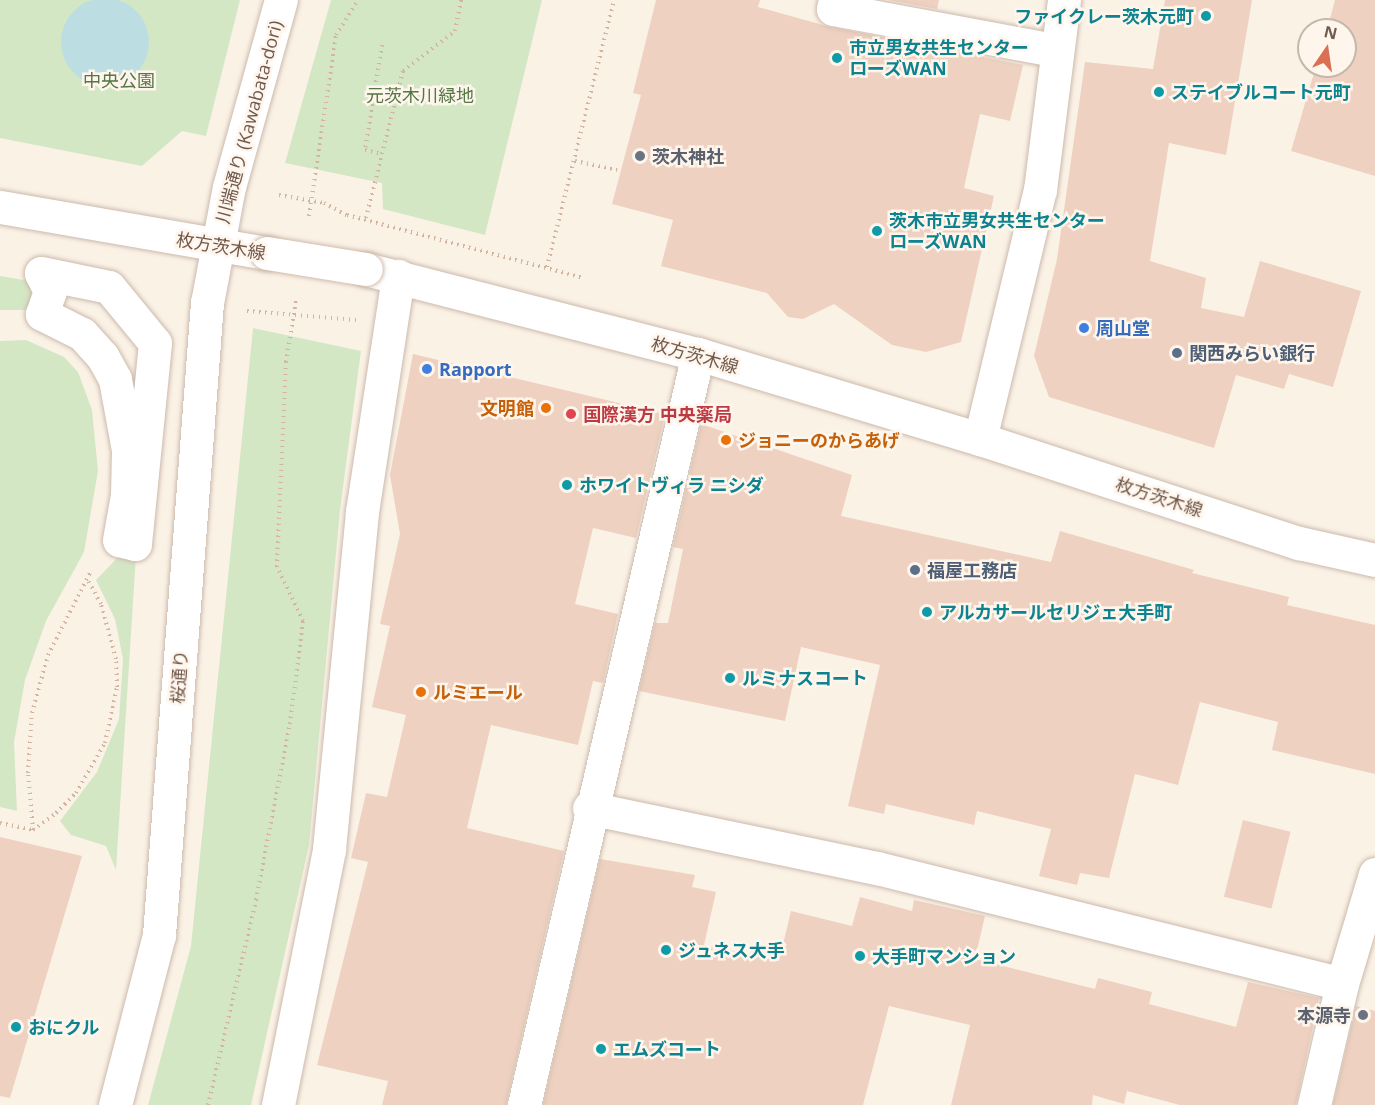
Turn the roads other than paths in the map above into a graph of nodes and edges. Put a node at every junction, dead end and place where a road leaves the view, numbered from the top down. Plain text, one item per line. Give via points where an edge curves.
1 (281, 0) edge
2 (835, 0) edge
3 (1064, 0) edge
4 (1054, 50) junction
5 (0, 207) edge
6 (218, 244) junction
7 (398, 276) junction
8 (48, 284) joint
9 (698, 354) junction
10 (980, 439) junction
11 (1375, 560) edge
12 (589, 808) junction
13 (1375, 874) edge
14 (1342, 984) junction
15 (115, 1105) edge
16 (278, 1105) edge
17 (524, 1105) edge
18 (1314, 1105) edge

1 - 6 street, 川端通り (Kawabata-dori)
2 - 4 street via 832,9
3 - 4 street
4 - 10 street via 1040,190
5 - 6 street, 枚方茨木線 via 140,235
6 - 7 street, 枚方茨木線, bridge
6 - 15 street, 桜通り via 207,303 159,935
7 - 9 street, 枚方茨木線
7 - 16 street via 362,512 329,849
8 - 8 street via 41,273 109,287 155,343 135,544 119,540 127,495 128,450 115,379 102,356 82,334 42,314 50,300
9 - 10 street, 枚方茨木線
9 - 12 street
10 - 11 street, 枚方茨木線 via 1299,543
12 - 14 street via 878,868
12 - 17 street
13 - 14 street
14 - 18 street

